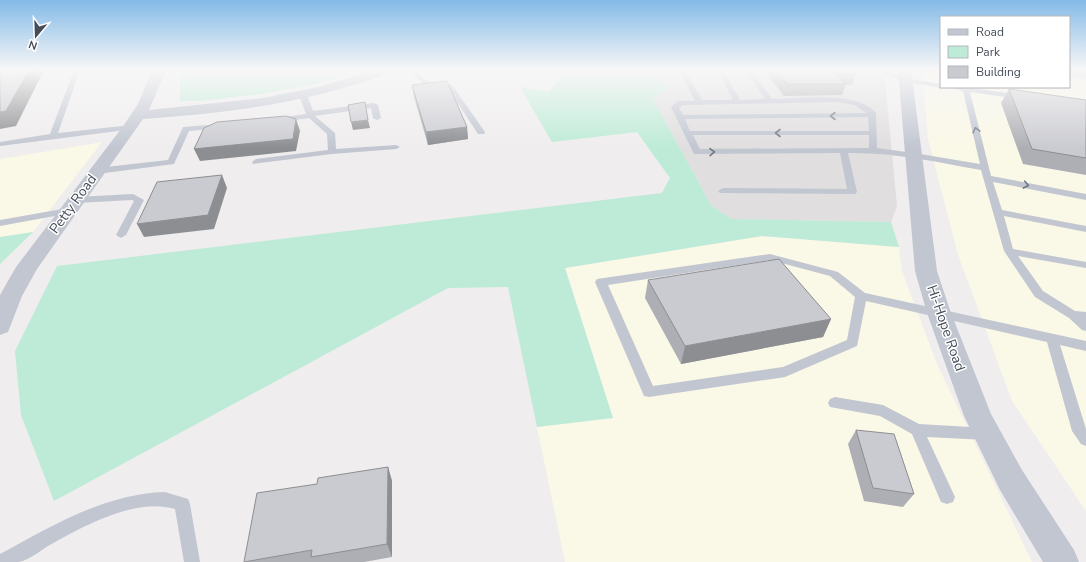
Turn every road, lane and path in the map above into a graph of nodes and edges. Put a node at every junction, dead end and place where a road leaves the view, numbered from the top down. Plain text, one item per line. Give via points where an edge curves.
1 (67, 96) edge
2 (146, 96) edge
3 (295, 96) edge
4 (303, 96) edge
5 (457, 96) edge
6 (697, 96) edge
7 (735, 96) edge
8 (767, 96) edge
9 (907, 96) edge
10 (968, 96) edge
11 (1013, 96) edge
12 (1025, 98) edge
13 (770, 101) junction
14 (700, 102) junction
15 (738, 102) junction
16 (311, 115) junction
17 (872, 115) junction
18 (679, 117) junction
19 (377, 118) dead end
20 (272, 120) edge
21 (135, 121) junction
22 (225, 125) edge
23 (481, 132) dead end
24 (687, 133) junction
25 (872, 133) junction
26 (53, 136) junction
27 (0, 144) edge
28 (396, 146) dead end
29 (873, 150) junction
30 (844, 151) junction
31 (332, 152) junction
32 (914, 155) junction
33 (256, 162) dead end
34 (985, 168) junction
35 (97, 171) junction
36 (987, 178) junction
37 (723, 191) dead end
38 (1086, 197) edge
39 (72, 205) junction
40 (998, 212) junction
41 (0, 223) edge
42 (1086, 229) edge
43 (121, 235) dead end
44 (1010, 251) junction
45 (1086, 265) edge
46 (861, 296) junction
47 (939, 313) junction
48 (1073, 315) junction
49 (1086, 316) edge
50 (0, 326) edge
51 (1086, 327) edge
52 (1052, 338) junction
53 (1086, 346) edge
54 (835, 403) dead end
55 (917, 430) junction
56 (987, 434) junction
57 (1086, 440) edge
58 (947, 497) dead end
59 (4, 562) edge
60 (192, 562) edge
61 (1062, 562) edge

1 - 26 lane
2 - 21 street, Petty Road
3 - 21 street
4 - 16 lane
5 - 23 lane
6 - 14 lane
7 - 15 lane
8 - 13 lane
9 - 32 street, Hi-Hope Road
34 -> 10 lane
11 - 12 lane
13 - 15 lane
13 - 17 lane via 838,100 867,108
14 - 15 lane
14 - 18 lane via 676,105
16 - 19 lane via 374,105
16 - 20 lane
16 - 31 lane via 331,133
17 -> 18 lane
17 - 25 lane
18 - 24 lane
21 - 26 lane
21 - 35 street, Petty Road
22 - 35 lane via 186,129 171,162
25 -> 24 lane
24 -> 30 lane via 697,152
25 - 29 lane
26 - 27 lane
28 - 31 lane
29 - 30 lane
29 - 32 lane
30 - 37 lane via 852,192
31 - 33 lane
32 - 34 lane
32 - 47 street, Hi-Hope Road via 926,271
34 - 36 lane
35 - 39 street, Petty Road
36 -> 38 lane
36 - 40 lane
39 - 41 lane
39 - 43 lane via 133,197 139,200
39 - 50 street, Petty Road via 27,268 11,296
40 - 42 lane
40 - 44 lane
44 - 45 lane
44 - 48 lane via 1039,294
46 - 46 lane via 834,274 770,257 601,282 649,392 785,372 853,343
46 - 47 lane
47 - 52 lane
47 - 56 street, Hi-Hope Road
48 - 49 lane
48 - 51 lane
52 - 53 lane
52 - 57 lane via 1079,431
54 - 55 lane via 883,411
55 - 56 lane
55 - 58 lane
56 - 61 street, Hi-Hope Road via 1011,480
59 - 60 lane via 83,519 133,502 165,499 182,504

